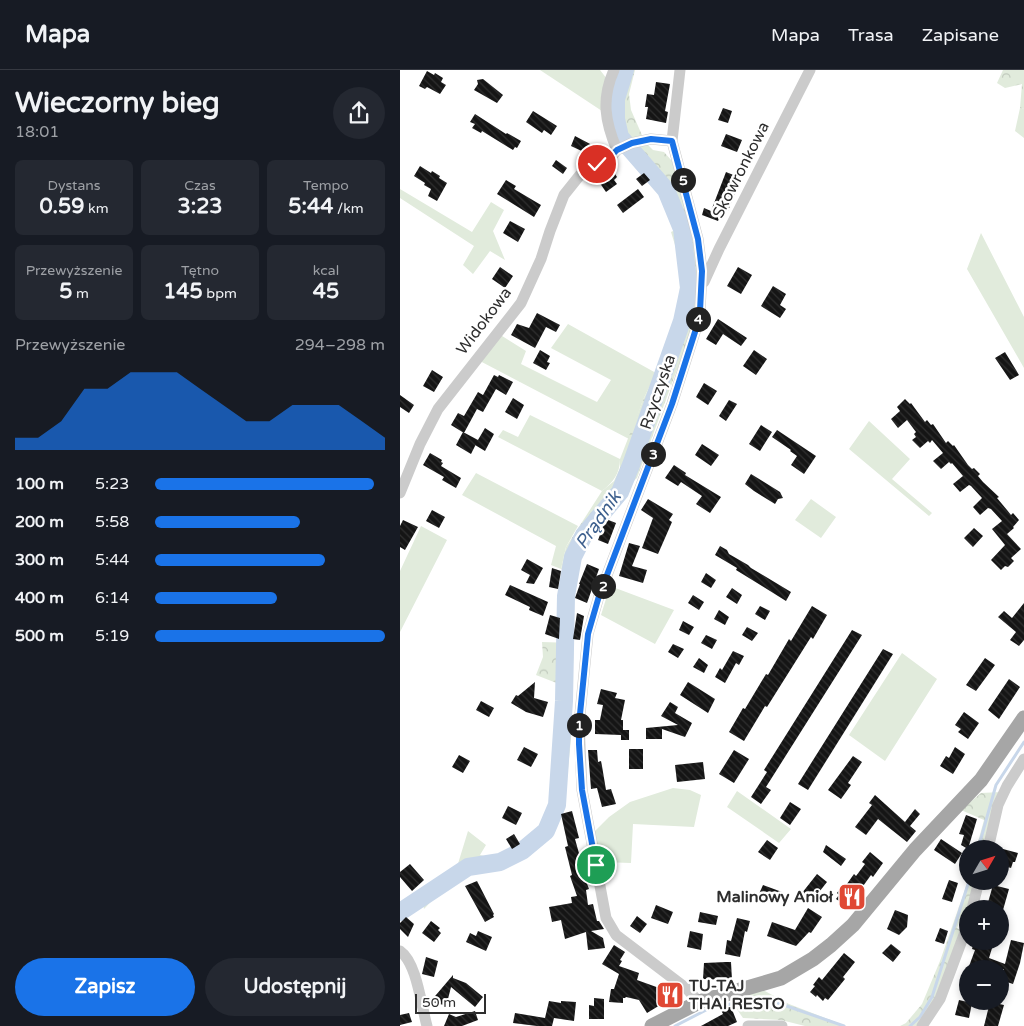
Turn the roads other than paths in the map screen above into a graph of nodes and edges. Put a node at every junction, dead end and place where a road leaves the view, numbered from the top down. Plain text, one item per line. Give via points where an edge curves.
1 (614, 70) edge
2 (680, 70) edge
3 (810, 70) edge
4 (672, 141) junction
5 (623, 147) junction
6 (702, 286) junction
7 (400, 493) edge
8 (1024, 718) edge
9 (1024, 759) edge
10 (990, 840) edge
11 (959, 948) edge
12 (400, 951) edge
13 (699, 1002) junction
14 (426, 1026) edge
15 (652, 1026) edge
16 (748, 1026) edge
17 (782, 1026) edge
18 (922, 1026) edge

1 - 5 street via 607,86 605,110 610,134
2 - 4 street, Rzyczyska
3 - 6 street, Skowronkowa
4 - 5 street, Widokowa via 651,139
4 - 6 street, Rzyczyska via 698,239
5 - 7 street, Widokowa via 580,175 564,195 541,259 520,303 438,409
6 - 13 street, Rzyczyska via 695,332 672,404 599,596 588,634 579,724 582,790 606,918 616,936 687,989
8 - 13 main road via 981,780 831,945 781,978
9 - 10 street via 998,805
11 - 18 street via 940,999
12 - 14 street via 412,966
13 - 15 main road
16 - 17 street

